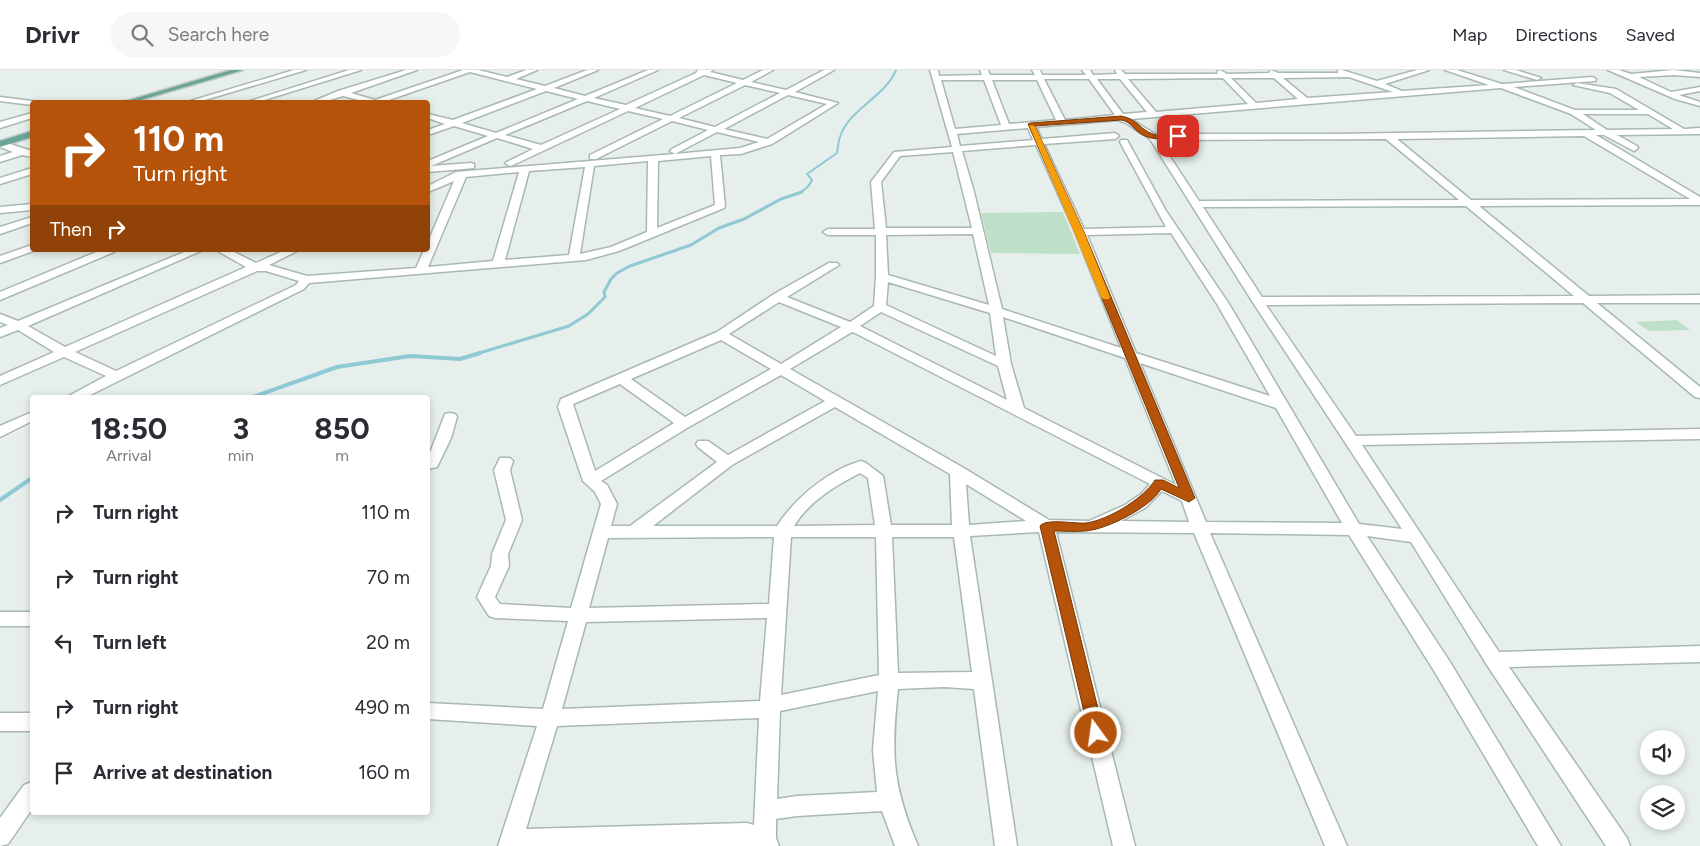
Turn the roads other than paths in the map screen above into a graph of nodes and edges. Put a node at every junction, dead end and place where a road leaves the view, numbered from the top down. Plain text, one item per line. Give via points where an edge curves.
1 (302, 70) edge
2 (357, 70) edge
3 (413, 70) edge
4 (470, 70) edge
5 (533, 70) edge
6 (594, 70) edge
7 (654, 70) edge
8 (690, 70) edge
9 (769, 70) edge
10 (830, 70) edge
11 (1334, 70) edge
12 (1394, 70) edge
13 (1425, 70) edge
14 (1449, 70) edge
15 (1508, 70) edge
16 (1612, 70) edge
17 (242, 71) edge
18 (706, 71) edge
19 (1667, 71) edge
20 (1272, 72) edge
21 (1569, 72) dead end
22 (1119, 73) edge
23 (1170, 73) edge
24 (1222, 73) edge
25 (935, 74) edge
26 (986, 74) edge
27 (1038, 74) edge
28 (1088, 74) edge
29 (1408, 74) junction
30 (1349, 75) junction
31 (1700, 75) edge
32 (1632, 76) junction
33 (280, 78) junction
34 (509, 79) junction
35 (744, 81) junction
36 (1550, 82) junction
37 (1179, 83) dead end
38 (310, 84) junction
39 (1376, 84) junction
40 (1497, 85) junction
41 (546, 88) junction
42 (1567, 89) dead end
43 (1700, 89) edge
44 (790, 91) junction
45 (1404, 93) junction
46 (342, 94) junction
47 (1669, 95) junction
48 (586, 98) junction
49 (0, 99) edge
50 (134, 100) edge
51 (148, 100) edge
52 (198, 100) edge
53 (257, 100) edge
54 (322, 100) edge
55 (367, 100) edge
56 (381, 100) edge
57 (19, 101) junction
58 (1305, 101) junction
59 (1686, 101) junction
60 (30, 103) edge
61 (1700, 104) edge
62 (0, 106) edge
63 (1255, 106) junction
64 (626, 108) junction
65 (1700, 109) edge
66 (1574, 112) junction
67 (1648, 112) junction
68 (1154, 115) junction
69 (30, 117) edge
70 (430, 117) edge
71 (670, 118) junction
72 (1121, 118) junction
73 (1062, 122) junction
74 (454, 123) junction
75 (1031, 124) junction
76 (0, 125) edge
77 (1006, 127) junction
78 (716, 129) junction
79 (30, 131) edge
80 (1603, 131) junction
81 (1683, 131) junction
82 (1700, 131) edge
83 (430, 132) edge
84 (951, 132) junction
85 (1586, 133) junction
86 (30, 135) edge
87 (495, 136) junction
88 (1388, 136) junction
89 (1153, 137) junction
90 (0, 139) edge
91 (1700, 140) edge
92 (769, 142) junction
93 (1038, 142) junction
94 (0, 144) edge
95 (759, 146) junction
96 (542, 148) junction
97 (958, 148) junction
98 (1634, 148) dead end
99 (675, 151) junction
100 (28, 153) edge
101 (715, 153) junction
102 (653, 158) junction
103 (0, 159) edge
104 (591, 160) junction
105 (430, 163) edge
106 (510, 163) junction
107 (430, 169) edge
108 (525, 169) junction
109 (30, 172) edge
110 (462, 174) junction
111 (430, 176) edge
112 (0, 181) edge
113 (430, 189) edge
114 (30, 198) edge
115 (1700, 201) edge
116 (0, 203) edge
117 (1468, 203) junction
118 (1197, 204) junction
119 (30, 207) edge
120 (0, 210) edge
121 (30, 221) edge
122 (1175, 230) junction
123 (0, 231) edge
124 (977, 231) junction
125 (828, 232) dead end
126 (1080, 232) junction
127 (882, 233) junction
128 (652, 234) junction
129 (431, 237) edge
130 (30, 249) edge
131 (105, 252) edge
132 (193, 252) edge
133 (226, 252) edge
134 (289, 252) edge
135 (426, 252) edge
136 (574, 259) junction
137 (0, 260) edge
138 (498, 264) junction
139 (832, 265) dead end
140 (255, 267) junction
141 (420, 270) junction
142 (884, 277) junction
143 (306, 280) junction
144 (0, 296) edge
145 (778, 297) junction
146 (1584, 298) junction
147 (1700, 299) edge
148 (1258, 301) junction
149 (880, 307) junction
150 (996, 312) junction
151 (0, 318) edge
152 (18, 325) junction
153 (851, 328) junction
154 (0, 333) edge
155 (722, 336) junction
156 (63, 352) junction
157 (1130, 355) junction
158 (1004, 364) junction
159 (782, 371) junction
160 (116, 376) junction
161 (623, 379) junction
162 (0, 381) edge
163 (1700, 394) edge
164 (78, 395) edge
165 (833, 402) junction
166 (1282, 405) junction
167 (1017, 409) junction
168 (30, 417) edge
169 (450, 417) dead end
170 (685, 424) junction
171 (0, 432) edge
172 (1700, 434) edge
173 (1352, 440) junction
174 (703, 444) dead end
175 (505, 461) dead end
176 (727, 462) junction
177 (430, 464) edge
178 (957, 471) junction
179 (591, 480) junction
180 (1159, 483) junction
181 (1189, 498) junction
182 (1046, 526) junction
183 (1086, 527) junction
184 (1354, 528) junction
185 (1200, 529) junction
186 (783, 530) junction
187 (635, 531) junction
188 (884, 531) junction
189 (961, 531) junction
190 (601, 532) junction
191 (1416, 537) junction
192 (778, 611) junction
193 (578, 615) junction
194 (0, 619) edge
195 (30, 619) edge
196 (1700, 654) edge
197 (1494, 660) junction
198 (889, 681) junction
199 (983, 681) junction
200 (770, 705) junction
201 (430, 711) edge
202 (550, 718) junction
203 (0, 722) edge
204 (30, 722) edge
205 (30, 795) edge
206 (890, 802) junction
207 (765, 811) junction
208 (0, 836) edge
209 (510, 843) edge
210 (765, 844) edge
211 (907, 846) edge
212 (1006, 846) edge
213 (1124, 846) edge
214 (1336, 846) edge
215 (1550, 846) edge
216 (1619, 846) edge

1 - 33 street
2 - 38 street
3 - 46 street
4 - 34 street
4 - 56 street
5 - 34 street
6 - 41 street
7 - 48 street
8 - 18 street
9 - 35 street
10 - 44 street
11 - 30 street
12 - 29 street
13 - 29 street
14 - 40 street
15 - 36 street
16 - 32 street
17 - 50 main road
17 - 51 main road
18 - 35 street
18 - 64 street
19 - 31 street
19 - 32 street
20 - 24 street
20 - 30 street
20 - 58 street
21 - 36 street via 1592,79
22 - 23 street
22 - 28 street
22 - 68 street
23 - 24 street
23 - 37 street
24 - 63 street
25 - 26 street
25 - 84 street
26 - 27 street
26 - 77 street
27 - 28 street
27 - 73 street
28 - 72 street
29 - 39 street
30 - 39 street
32 - 47 street
33 - 38 street
33 - 52 street
34 - 41 street
35 - 44 street
35 - 71 street
36 - 40 street
36 - 42 street
36 - 67 street via 1613,91
38 - 46 street
38 - 53 street
39 - 45 street
40 - 45 street
40 - 66 street
41 - 48 street
41 - 74 street
43 - 47 street
44 - 78 street
44 - 92 street via 834,103
45 - 58 street
46 - 54 street
46 - 55 street
47 - 59 street
48 - 64 street
48 - 87 street
49 - 57 street
57 - 60 street
57 - 62 street
58 - 63 street
59 - 61 street
59 - 65 street
63 - 68 street
64 - 71 street
64 - 96 street
66 - 67 street
66 - 80 street
67 - 81 street
68 - 72 street
69 - 76 street
70 - 74 street
71 - 78 street
71 - 104 street
72 - 73 street
72 - 89 street via 1130,119
73 - 75 street
74 - 83 street
74 - 87 street
75 - 77 street
75 - 93 street
77 - 84 street
78 - 92 street
78 - 99 street
79 - 90 main road
80 - 81 street
80 - 85 street
80 - 98 street
81 - 82 street
81 - 91 street
84 - 97 street
85 - 88 street
85 - 115 street
86 - 94 main road
87 - 96 street
87 - 105 street
88 - 89 street
88 - 117 street
89 - 118 street
92 - 95 street
93 - 97 street
93 - 122 street via 1120,139
93 - 126 street
94 - 100 street
95 - 99 street
95 - 101 street
96 - 106 street
97 - 124 street
97 - 127 street via 897,154 876,182
99 - 104 street
100 - 103 street
101 - 102 street
101 - 128 street via 720,206
102 - 104 street
102 - 128 street
104 - 106 street
104 - 108 street
104 - 136 street
106 - 107 street
108 - 110 street
108 - 138 street
109 - 112 street
110 - 111 street
110 - 113 street
110 - 129 street
114 - 116 street
115 - 117 street
117 - 118 street
117 - 146 street
118 - 148 street
119 - 120 street
121 - 123 street
122 - 126 street
122 - 166 street
124 - 127 street
124 - 150 street
125 - 127 street
126 - 157 street
127 - 142 street
128 - 136 street
130 - 137 street
131 - 144 street
132 - 152 street
133 - 140 street
134 - 140 street
135 - 141 street
136 - 138 street
138 - 141 street
139 - 145 street
140 - 143 street
140 - 156 street
141 - 143 street
142 - 149 street
142 - 150 street
143 - 160 street via 300,287
145 - 153 street
145 - 155 street
146 - 147 street
146 - 148 street
146 - 163 street
148 - 173 street
149 - 153 street
149 - 158 street
150 - 157 street
150 - 158 street
151 - 152 street
152 - 154 street
152 - 156 street
153 - 159 street
153 - 167 street
155 - 159 street
155 - 161 street
156 - 160 street
156 - 162 street
157 - 166 street
157 - 181 street
158 - 167 street
159 - 165 street
159 - 170 street
160 - 164 street
161 - 170 street
161 - 179 street via 566,402
165 - 176 street
165 - 178 street
166 - 184 street
167 - 180 street
168 - 171 street
169 - 177 street via 444,438
170 - 179 street
172 - 173 street
173 - 191 street
174 - 176 street
175 - 193 street via 502,470 514,520 486,598 495,611
176 - 187 street
178 - 182 street
178 - 189 street
179 - 190 street via 601,489 609,504
180 - 181 street
180 - 183 street via 1140,504
181 - 185 street
182 - 183 street
182 - 189 street
182 - 213 street
183 - 185 street
184 - 185 street
184 - 191 street
184 - 215 street
185 - 214 street
186 - 187 street
186 - 188 street
186 - 188 street via 803,502 861,466 875,476
186 - 192 street
187 - 190 street
188 - 189 street
188 - 198 street
189 - 199 street
190 - 193 street
191 - 197 street
192 - 193 street
192 - 200 street
193 - 202 street
194 - 195 street
196 - 197 street
197 - 216 street
198 - 199 street
198 - 200 street
198 - 206 street via 883,750
199 - 212 street
200 - 202 street via 762,709
200 - 207 street
201 - 202 street
202 - 209 street
203 - 204 street
205 - 208 street
206 - 207 street via 797,806
206 - 211 street via 897,828
207 - 210 street
209 - 210 street via 747,834

